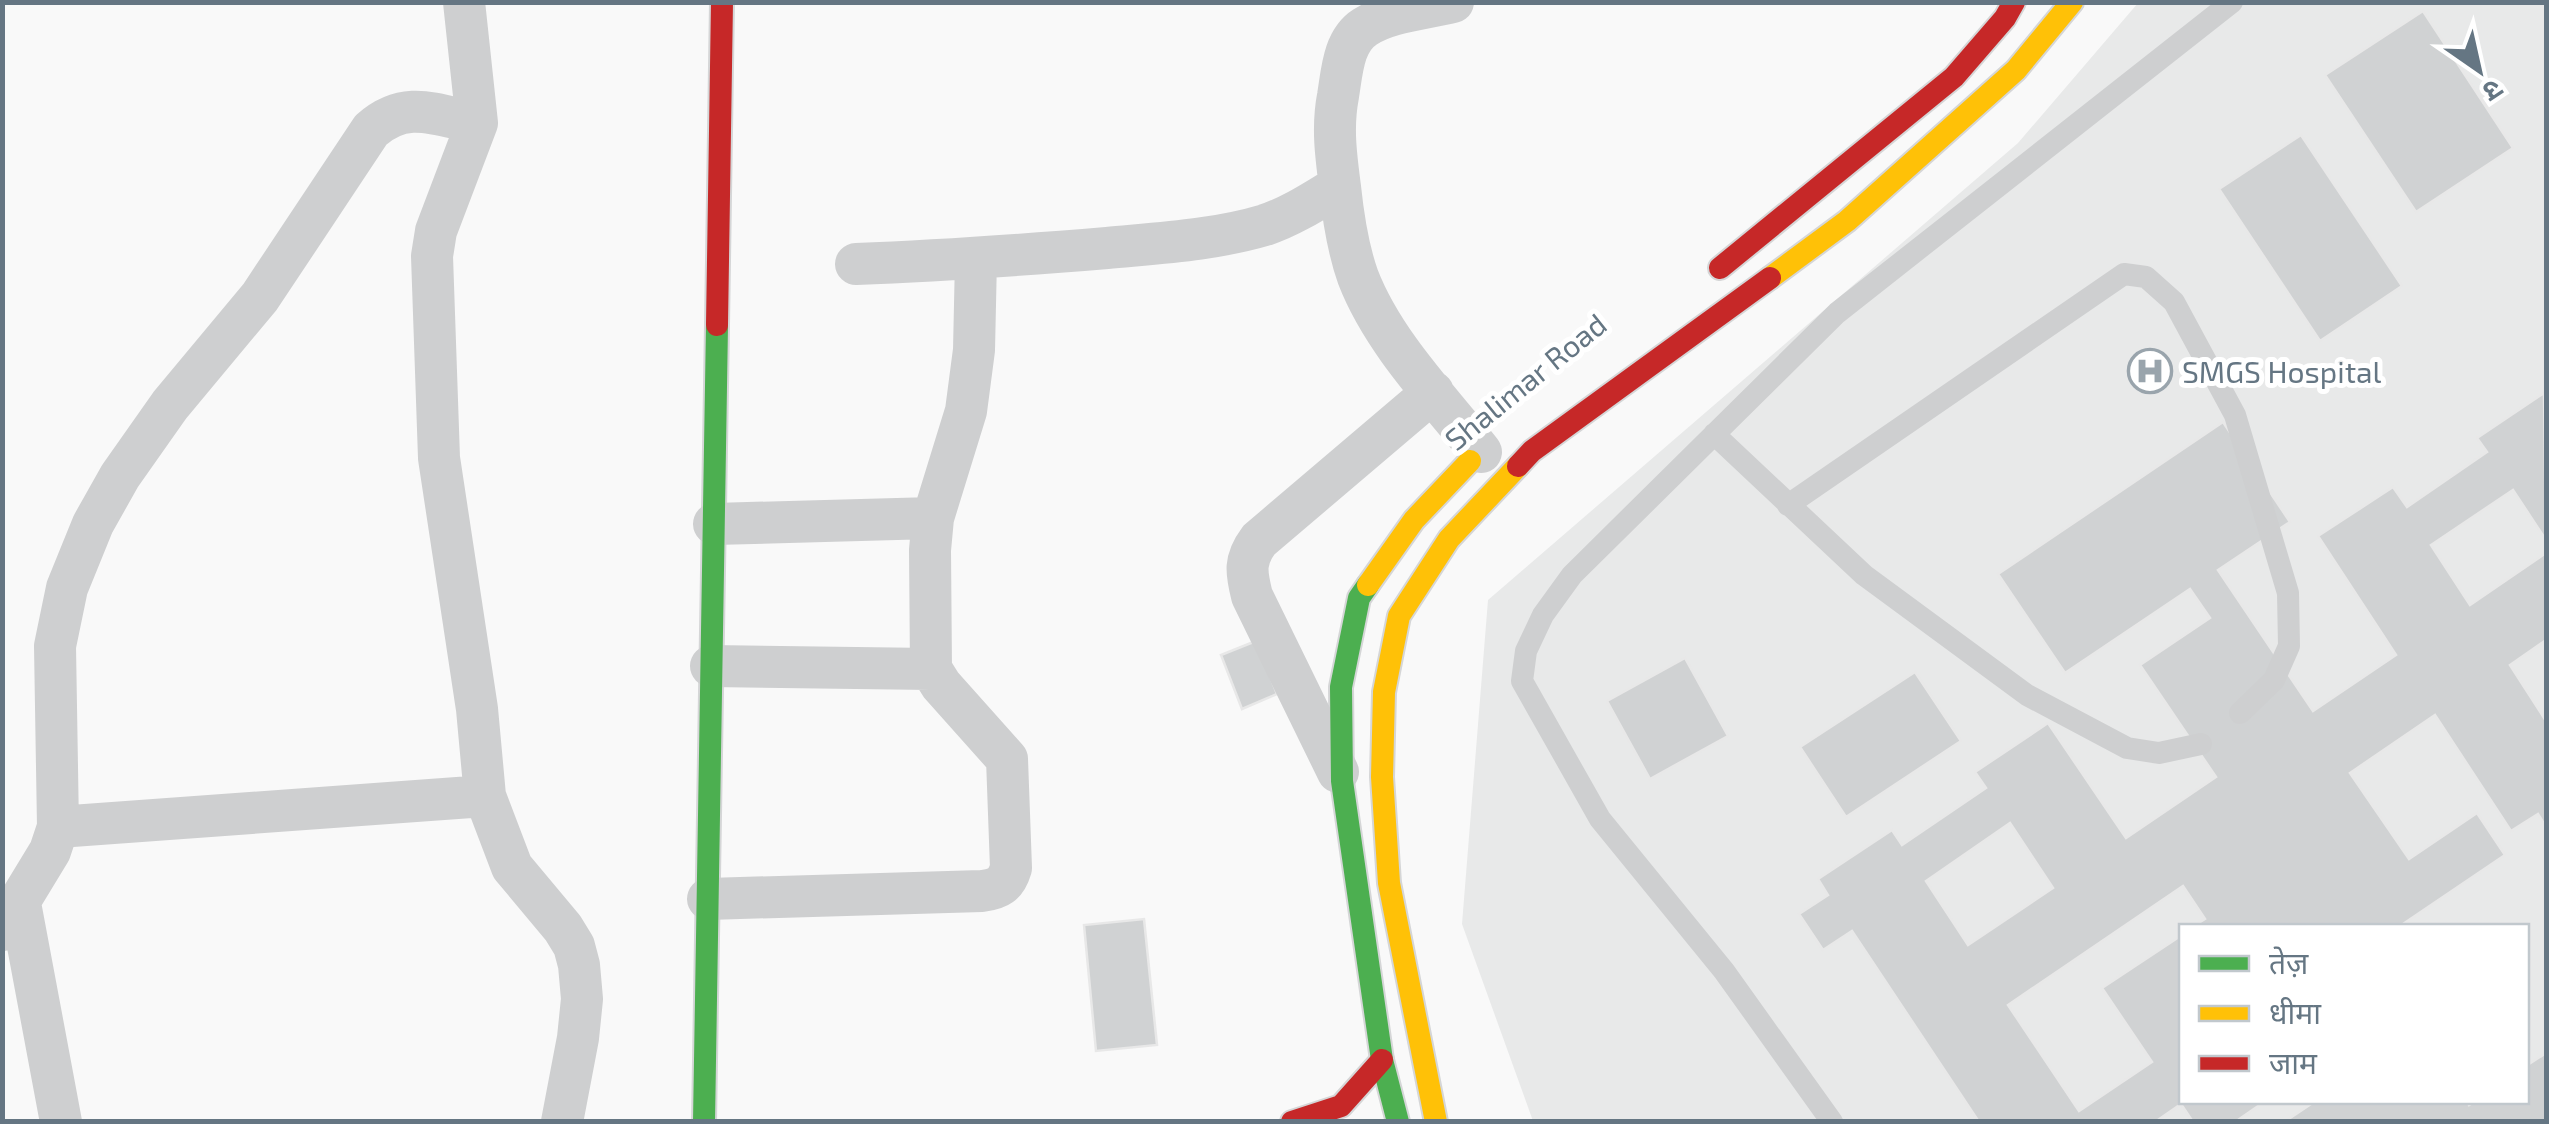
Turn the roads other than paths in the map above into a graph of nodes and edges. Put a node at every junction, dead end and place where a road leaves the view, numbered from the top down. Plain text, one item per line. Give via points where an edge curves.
1 (464, 2) edge
2 (722, 2) edge
3 (1453, 2) edge
4 (2014, 2) edge
5 (2072, 2) edge
6 (2232, 2) edge
7 (478, 123) junction
8 (1340, 186) junction
9 (976, 259) junction
10 (856, 264) dead end
11 (1700, 284) dead end
12 (1433, 392) junction
13 (1714, 434) junction
14 (1488, 445) joint
15 (1788, 506) junction
16 (933, 518) junction
17 (714, 524) junction
18 (711, 666) junction
19 (931, 669) junction
20 (2240, 713) dead end
21 (2201, 744) dead end
22 (1342, 780) junction
23 (485, 796) junction
24 (58, 827) junction
25 (708, 899) junction
26 (11, 916) edge
27 (1382, 1060) junction
28 (61, 1122) edge
29 (562, 1122) edge
30 (704, 1122) edge
31 (1292, 1122) edge
32 (1398, 1122) edge
33 (1436, 1122) edge
34 (1832, 1122) edge

1 - 7 street
2 - 17 main road
3 - 8 street via 1367,25 1350,45 1334,136
4 - 11 main road via 1954,78
5 - 33 main road via 2016,70 1847,221 1532,451 1449,539 1399,616 1384,692 1389,883
6 - 13 lane via 1837,313
7 - 23 street via 432,256 439,458
7 - 24 street via 412,111 397,112 371,130 260,296 120,476 67,588 56,646
8 - 9 street via 1269,224 1241,231
8 - 12 street via 1358,275 1374,312
9 - 10 street
9 - 16 street via 966,411
12 - 14 street
12 - 22 street via 1248,555 1252,596
13 - 15 lane
13 - 34 lane via 1572,575 1526,651 1522,681 1600,819 1724,970
14 - 22 main road, Shalimar Road via 1414,520 1358,598 1341,688
15 - 20 lane via 2124,274 2146,277 2174,302 2234,415 2288,593 2289,646 2274,680
15 - 21 lane via 1864,575 2027,695 2127,748 2159,753
16 - 17 street
16 - 19 street
17 - 18 main road
18 - 19 street
18 - 25 main road
19 - 25 street via 1007,759 1007,880 982,891
22 - 27 main road, Shalimar Road
23 - 24 street
23 - 29 street via 512,867 563,928 579,965 578,1038
24 - 26 street
25 - 30 main road
26 - 28 street
27 - 31 main road via 1341,1106
27 - 32 main road, Shalimar Road

